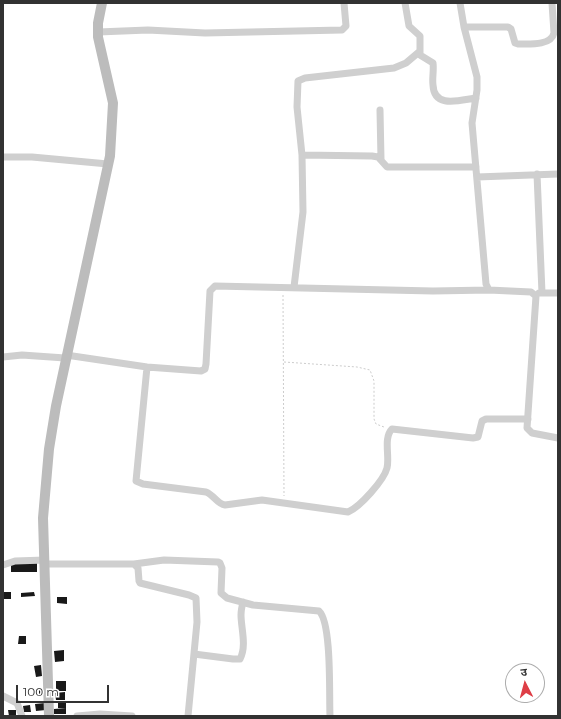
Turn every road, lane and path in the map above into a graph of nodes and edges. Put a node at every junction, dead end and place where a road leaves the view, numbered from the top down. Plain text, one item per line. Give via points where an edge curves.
1 (102, 3) edge
2 (344, 3) edge
3 (405, 3) edge
4 (460, 3) edge
5 (552, 3) edge
6 (464, 27) junction
7 (98, 32) junction
8 (419, 52) junction
9 (476, 98) junction
10 (380, 110) dead end
11 (302, 155) junction
12 (3, 157) edge
13 (381, 159) junction
14 (108, 164) junction
15 (476, 167) junction
16 (537, 174) junction
17 (558, 174) edge
18 (477, 177) junction
19 (284, 287) junction
20 (294, 287) junction
21 (489, 290) junction
22 (538, 293) junction
23 (558, 294) edge
24 (3, 357) edge
25 (66, 357) junction
26 (283, 362) junction
27 (147, 367) junction
28 (528, 419) junction
29 (392, 429) junction
30 (558, 438) edge
31 (284, 503) junction
32 (45, 562) junction
33 (3, 564) edge
34 (134, 564) junction
35 (243, 602) junction
36 (194, 654) junction
37 (3, 696) edge
38 (22, 716) edge
39 (46, 716) edge
40 (49, 716) edge
41 (77, 716) edge
42 (132, 716) edge
43 (188, 716) edge
44 (330, 716) edge

1 - 7 street
2 - 7 street via 346,26 342,30
3 - 8 street via 409,26 420,36
4 - 6 street
5 - 6 street via 554,33 547,42 518,44 508,27
6 - 9 street via 477,77
7 - 14 street via 113,99
8 - 9 street via 433,63 433,88 438,99 446,101
8 - 11 street via 406,63 394,68 305,78 298,81 297,107
9 - 15 street via 472,123
10 - 13 street
11 - 13 street via 372,156
11 - 20 street via 303,212
12 - 14 street
13 - 15 street via 387,167
14 - 25 street
15 - 18 street
16 - 17 street
16 - 18 street
16 - 22 street
18 - 21 street via 485,272
19 - 20 street
19 - 26 path
19 - 27 street via 215,286 210,296 205,369 196,371
20 - 21 street
21 - 22 street
22 - 23 street
22 - 28 street
24 - 25 street
25 - 27 street
25 - 32 street via 46,471
26 - 29 path via 370,370 374,381 374,419 380,426
26 - 31 path
27 - 31 street via 136,481 206,492 225,505 262,500
28 - 29 street via 486,419 482,421 478,437 473,438
28 - 30 street via 527,428 532,433
29 - 31 street via 388,437 388,462 385,473 373,490 352,510 345,512
32 - 33 street via 15,561
32 - 34 street
32 - 40 street
34 - 35 street via 172,560 220,563 222,595
34 - 36 street via 138,568 140,583 196,598
35 - 36 street via 240,658
35 - 44 street via 260,606 317,610 322,614 328,636
36 - 43 street
37 - 38 street via 17,703
39 - 40 street
41 - 42 street

